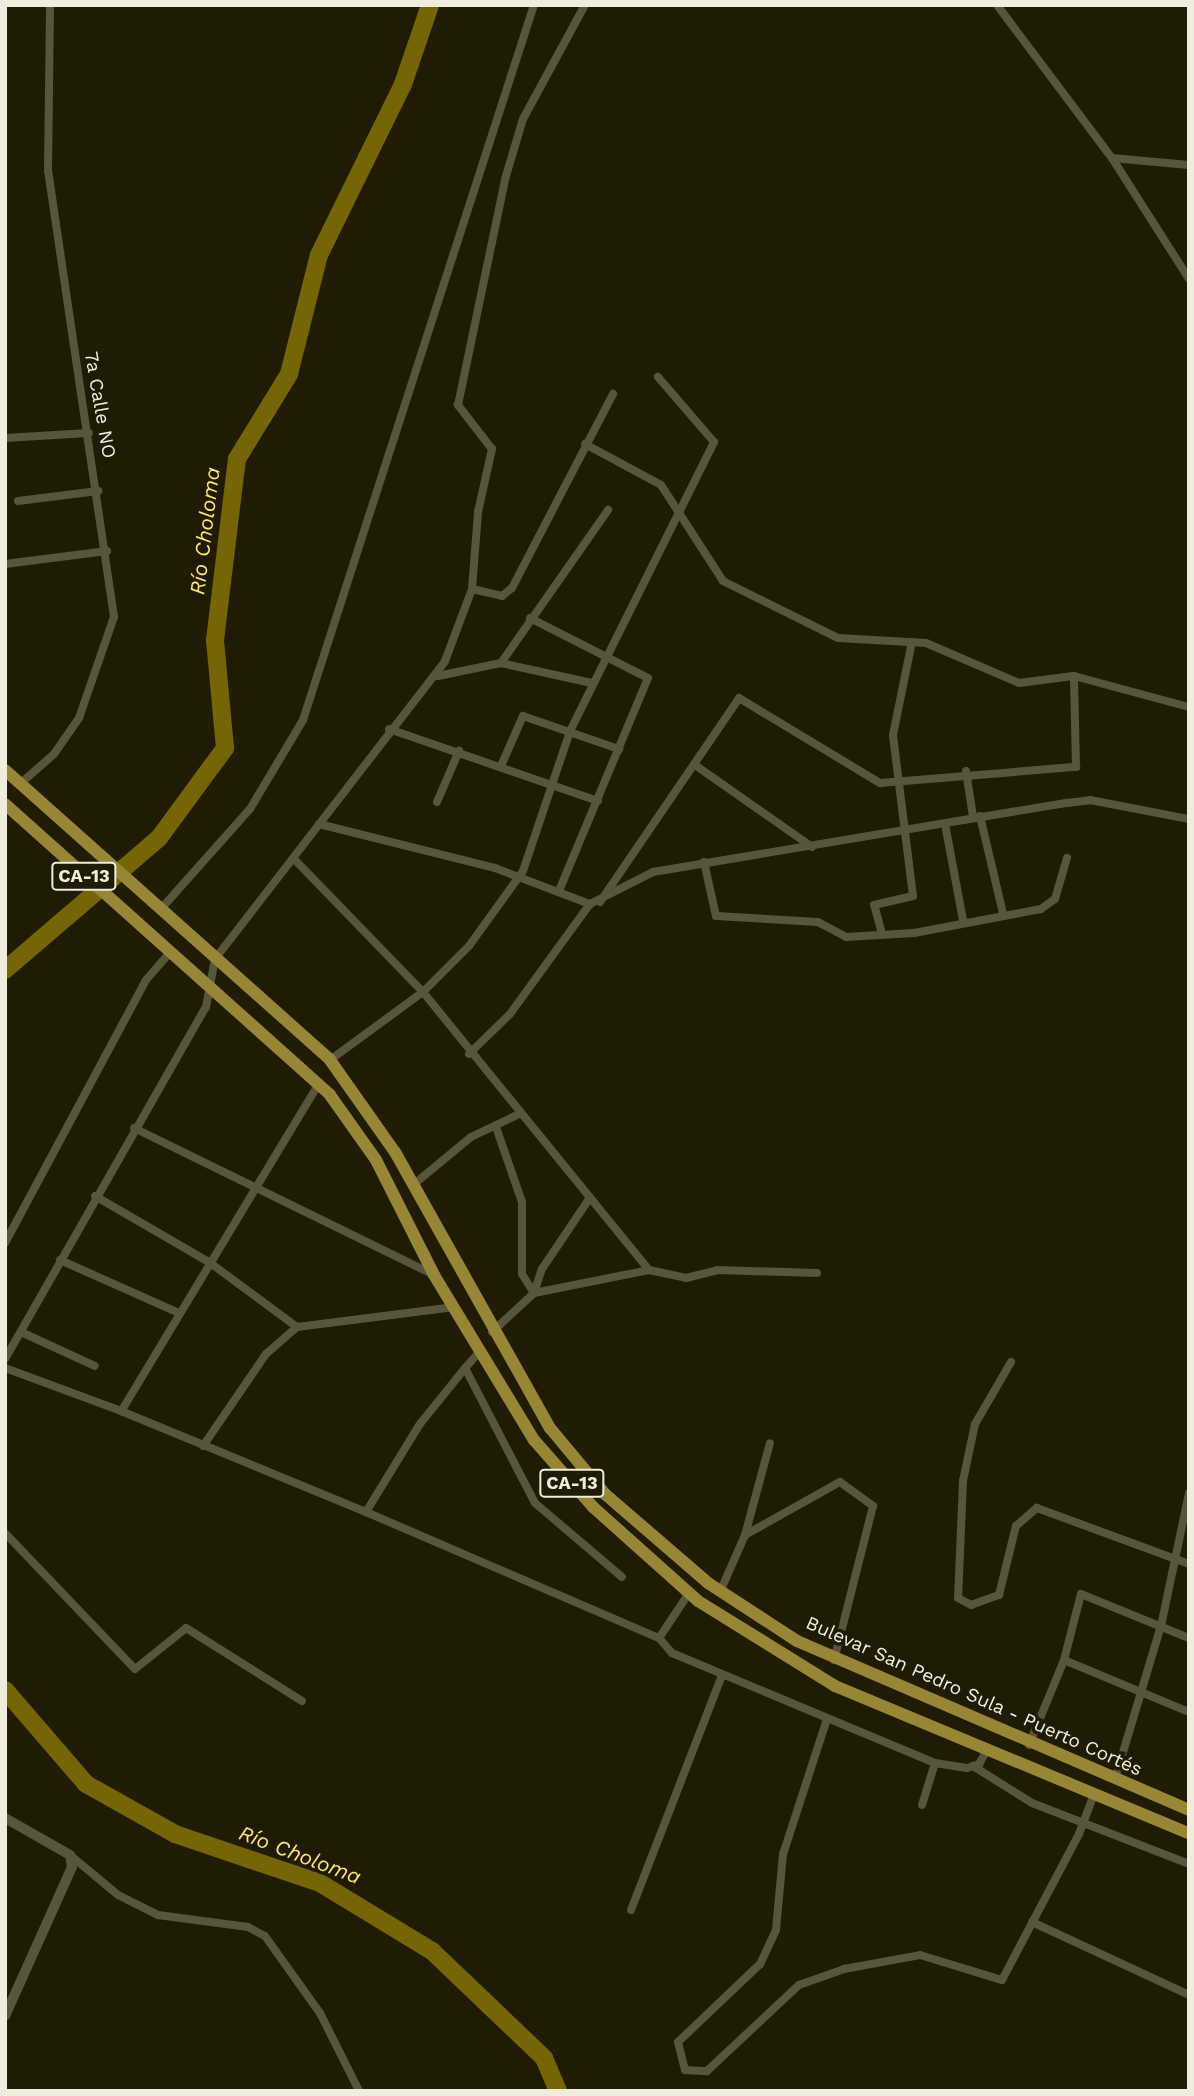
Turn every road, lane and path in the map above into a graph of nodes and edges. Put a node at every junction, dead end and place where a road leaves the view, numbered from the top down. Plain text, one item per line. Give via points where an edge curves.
1 (50, 5) edge
2 (534, 5) edge
3 (585, 5) edge
4 (997, 5) edge
5 (1112, 158) junction
6 (1189, 165) edge
7 (1189, 279) edge
8 (658, 377) dead end
9 (613, 394) dead end
10 (89, 433) junction
11 (5, 438) edge
12 (585, 444) junction
13 (98, 491) junction
14 (18, 501) dead end
15 (608, 510) dead end
16 (675, 511) junction
17 (107, 551) junction
18 (5, 564) edge
19 (472, 589) junction
20 (530, 618) junction
21 (912, 642) junction
22 (604, 656) junction
23 (501, 663) junction
24 (438, 676) junction
25 (1074, 676) junction
26 (592, 683) junction
27 (1189, 707) edge
28 (389, 729) junction
29 (570, 730) junction
30 (618, 749) junction
31 (459, 751) junction
32 (695, 765) junction
33 (501, 766) junction
34 (5, 770) edge
35 (966, 771) junction
36 (897, 778) junction
37 (21, 783) junction
38 (550, 785) junction
39 (598, 801) junction
40 (437, 802) dead end
41 (5, 804) edge
42 (976, 817) junction
43 (1189, 818) edge
44 (319, 824) junction
45 (945, 824) junction
46 (905, 833) junction
47 (813, 847) junction
48 (1067, 859) dead end
49 (296, 861) junction
50 (704, 862) junction
51 (519, 876) junction
52 (560, 888) junction
53 (600, 902) junction
54 (590, 904) junction
55 (156, 906) junction
56 (1003, 913) junction
57 (963, 920) junction
58 (882, 934) junction
59 (171, 951) junction
60 (215, 959) junction
61 (210, 985) junction
62 (423, 992) junction
63 (469, 1054) junction
64 (330, 1060) junction
65 (318, 1085) junction
66 (519, 1114) junction
67 (134, 1128) junction
68 (496, 1128) junction
69 (255, 1185) junction
70 (414, 1185) junction
71 (95, 1196) junction
72 (589, 1199) junction
73 (5, 1243) edge
74 (60, 1260) junction
75 (209, 1262) junction
76 (649, 1270) junction
77 (817, 1273) dead end
78 (434, 1275) junction
79 (534, 1293) junction
80 (455, 1307) junction
81 (179, 1313) junction
82 (297, 1327) junction
83 (21, 1332) junction
84 (492, 1332) junction
85 (480, 1351) junction
86 (5, 1359) edge
87 (1011, 1362) dead end
88 (95, 1366) dead end
89 (5, 1368) edge
90 (465, 1368) junction
91 (121, 1411) junction
92 (769, 1443) dead end
93 (203, 1446) junction
94 (1189, 1493) edge
95 (366, 1512) junction
96 (5, 1533) edge
97 (745, 1535) junction
98 (1178, 1559) junction
99 (1189, 1564) edge
100 (622, 1577) dead end
101 (720, 1592) junction
102 (689, 1593) junction
103 (1161, 1626) junction
104 (659, 1638) junction
105 (1189, 1638) edge
106 (834, 1660) junction
107 (1064, 1660) junction
108 (722, 1675) junction
109 (1141, 1693) junction
110 (302, 1701) dead end
111 (1189, 1712) edge
112 (826, 1722) junction
113 (1029, 1745) junction
114 (987, 1750) junction
115 (935, 1763) junction
116 (973, 1766) junction
117 (1115, 1779) junction
118 (1094, 1794) junction
119 (922, 1805) dead end
120 (1189, 1810) edge
121 (5, 1818) edge
122 (1083, 1818) junction
123 (1189, 1833) edge
124 (69, 1855) junction
125 (1189, 1864) edge
126 (631, 1910) dead end
127 (1032, 1922) junction
128 (10, 1994) edge
129 (1189, 1995) edge
130 (5, 2016) edge
131 (359, 2091) edge

1 - 10 street, 7a Calle NO via 47,163
2 - 55 street via 303,720 243,818
3 - 19 street via 523,119 458,405 492,449 478,512
4 - 5 street
5 - 6 street
5 - 7 street
8 - 16 street via 715,436
9 - 12 street
10 - 11 street
10 - 13 street, 7a Calle NO
12 - 16 street via 661,485
12 - 19 street via 512,588 502,596
13 - 14 street
13 - 17 street, 7a Calle NO
15 - 20 street
16 - 21 street via 723,581 754,600 788,609 838,638
16 - 22 street
17 - 18 street
17 - 37 street, 7a Calle NO via 114,617 94,678 73,727
19 - 24 street
20 - 22 street
20 - 23 street
21 - 25 street via 947,650 975,669 1019,683
21 - 36 street via 892,735
22 - 26 street
22 - 30 street via 649,678
23 - 24 street
23 - 26 street
24 - 28 street
25 - 27 street
25 - 35 street via 1076,767
26 - 29 street
28 - 31 street
28 - 44 street
29 - 30 street
29 - 33 street via 523,716
29 - 38 street
30 - 39 street
31 - 33 street
31 - 40 street
32 - 36 street via 739,698 871,782
32 - 47 street
32 - 53 street
33 - 38 street
34 - 37 highway, Bulevar San Pedro Sula - Puerto Cortés / CA-13
35 - 36 street
35 - 42 street
36 - 46 street
37 - 55 highway, Bulevar San Pedro Sula - Puerto Cortés / CA-13
38 - 39 street
38 - 51 street
39 - 52 street
41 - 59 highway, Bulevar San Pedro Sula - Puerto Cortés / CA-13
42 - 43 street via 1090,800
42 - 45 street
42 - 56 street
44 - 49 street
44 - 51 street
45 - 46 street
45 - 57 street
46 - 47 street
46 - 58 street via 913,896 874,905
47 - 50 street
48 - 56 street via 1055,899 1041,909
49 - 60 street
49 - 62 street
50 - 53 street via 653,872
50 - 58 street via 716,916 818,922 846,937
51 - 52 street
51 - 62 street via 469,946
52 - 54 street
53 - 54 street
54 - 63 street via 510,1014
55 - 60 highway, Bulevar San Pedro Sula - Puerto Cortés / CA-13
56 - 57 street
57 - 58 street
59 - 61 highway, Bulevar San Pedro Sula - Puerto Cortés / CA-13
59 - 73 street via 146,980
60 - 61 street
60 - 64 highway, Bulevar San Pedro Sula - Puerto Cortés / CA-13
61 - 65 highway, Bulevar San Pedro Sula - Puerto Cortés / CA-13
61 - 67 street via 206,1007
62 - 63 street
62 - 64 street
63 - 66 street
64 - 70 highway, Bulevar San Pedro Sula - Puerto Cortés / CA-13
65 - 69 street
65 - 78 highway, Bulevar San Pedro Sula - Puerto Cortés / CA-13 via 376,1160
66 - 68 street
66 - 72 street
67 - 69 street
67 - 71 street
68 - 70 street via 453,1150
68 - 79 street via 522,1202 522,1274
69 - 75 street
69 - 78 street
70 - 84 highway, Bulevar San Pedro Sula - Puerto Cortés / CA-13
71 - 74 street
71 - 75 street
72 - 76 street
72 - 79 street via 542,1269
74 - 81 street
74 - 83 street
75 - 81 street
75 - 82 street
76 - 77 street via 686,1278 718,1270
76 - 79 street
78 - 80 highway, Bulevar San Pedro Sula - Puerto Cortés / CA-13
79 - 84 street
80 - 82 street
80 - 85 highway, Bulevar San Pedro Sula - Puerto Cortés / CA-13
81 - 91 street
82 - 93 street via 266,1354
83 - 86 street
83 - 88 street
84 - 101 highway, Bulevar San Pedro Sula - Puerto Cortés / CA-13 via 550,1428 605,1494
85 - 90 street
85 - 102 highway, Bulevar San Pedro Sula - Puerto Cortés / CA-13 via 534,1440 593,1507
87 - 98 street via 975,1424 963,1481 958,1598 971,1605 999,1595 1016,1526 1037,1508
89 - 91 street
90 - 95 street via 420,1424
90 - 100 street via 535,1503
91 - 93 street
92 - 97 street
93 - 95 street
94 - 98 street
95 - 104 street
96 - 110 street via 135,1670 187,1628
97 - 101 street
97 - 106 street via 840,1482 873,1506
98 - 99 street
98 - 103 street
101 - 106 highway, Bulevar San Pedro Sula - Puerto Cortés / CA-13
102 - 104 street
102 - 114 highway, Bulevar San Pedro Sula - Puerto Cortés / CA-13 via 730,1625 835,1686
103 - 105 street
103 - 107 street via 1081,1594
103 - 109 street
104 - 108 street via 664,1648
106 - 113 highway, Bulevar San Pedro Sula - Puerto Cortés / CA-13
107 - 109 street
107 - 113 street
108 - 112 street
108 - 126 street
109 - 111 street
109 - 117 street
112 - 115 street
112 - 127 street via 783,1854 776,1930 760,1964 678,2042 685,2070 707,2071 799,1985 844,1969 920,1955 999,1981
113 - 117 highway, Bulevar San Pedro Sula - Puerto Cortés / CA-13
114 - 116 street
114 - 118 highway, Bulevar San Pedro Sula - Puerto Cortés / CA-13
115 - 116 street
115 - 119 street
116 - 122 street via 1032,1803
117 - 120 highway, Bulevar San Pedro Sula - Puerto Cortés / CA-13
118 - 122 street
118 - 123 highway, Bulevar San Pedro Sula - Puerto Cortés / CA-13
121 - 124 street
122 - 125 street
122 - 127 street
124 - 128 street via 68,1886
124 - 131 street via 118,1895 158,1915 248,1927 265,1936 320,2013
127 - 129 street
128 - 130 street

